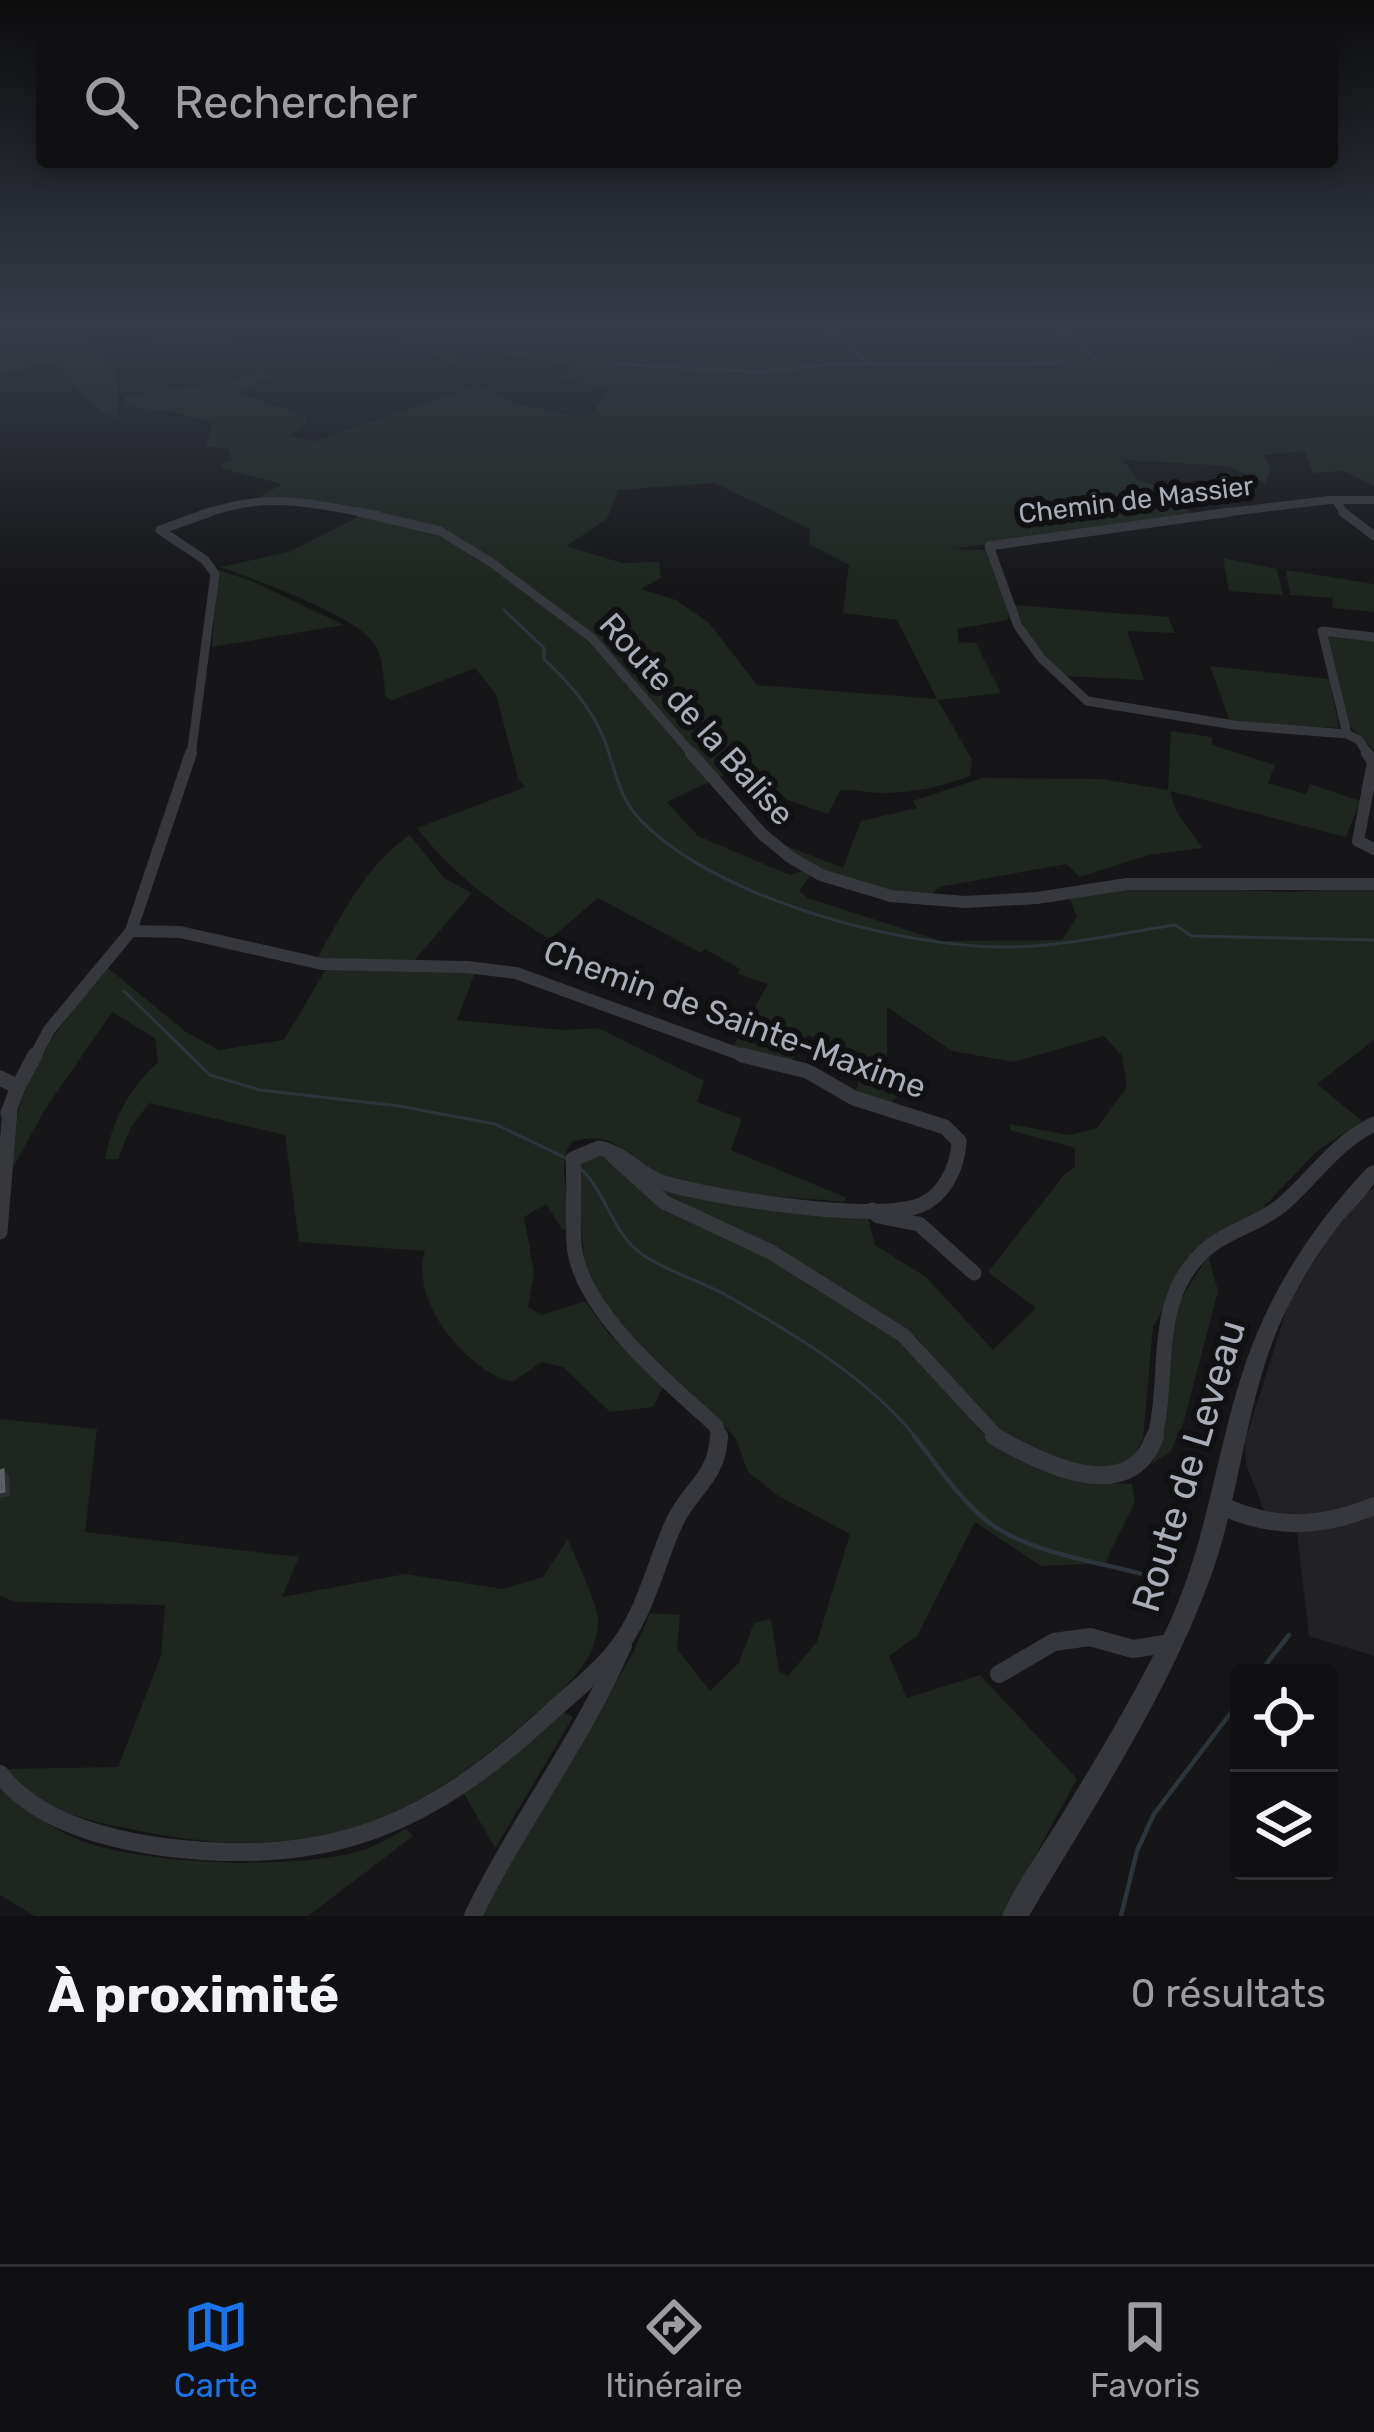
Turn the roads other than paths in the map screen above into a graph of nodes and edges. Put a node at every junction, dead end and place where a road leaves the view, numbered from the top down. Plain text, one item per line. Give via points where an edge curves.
1 (1336, 500) junction
2 (1374, 500) edge
3 (1374, 536) edge
4 (1374, 637) edge
5 (1347, 734) junction
6 (1374, 849) edge
7 (1374, 884) edge
8 (131, 931) junction
9 (0, 1078) edge
10 (19, 1087) junction
11 (10, 1109) junction
12 (1374, 1124) edge
13 (0, 1131) edge
14 (602, 1149) junction
15 (1374, 1172) edge
16 (871, 1209) junction
17 (0, 1232) edge
18 (974, 1274) dead end
19 (1220, 1505) junction
20 (1374, 1506) edge
21 (626, 1636) junction
22 (1171, 1643) junction
23 (999, 1674) dead end
24 (0, 1774) edge
25 (473, 1916) edge
26 (1015, 1916) edge

1 - 2 street, Chemin de Massier
1 - 3 street via 1348,520
1 - 5 street, Chemin de Massier via 989,546 1018,626 1087,701
4 - 5 street via 1322,631
5 - 6 street via 1373,763 1358,836
7 - 8 street, Route de la Balise via 1128,884 972,902 899,897 823,876 762,834 592,638 492,562 422,524 262,498 160,530 211,564 216,582 184,785
8 - 10 street via 49,1030
8 - 16 street, Chemin de Sainte-Maxime via 186,931 324,964 516,973 754,1060 807,1071 854,1098 954,1133 959,1153 933,1198 906,1209
9 - 10 street
10 - 11 street
11 - 13 street
11 - 17 street
12 - 14 street via 1333,1146 1287,1202 1197,1258 1162,1333 1150,1451 1130,1474 1116,1477 1008,1446 903,1335 771,1252 664,1202
14 - 16 street, Chemin de Sainte-Maxime via 618,1149 664,1183
14 - 21 street via 572,1164 574,1245 589,1291 720,1439 712,1472 671,1527
15 - 19 street, Route de Leveau via 1322,1230 1285,1290 1246,1392
16 - 18 street via 919,1224
19 - 20 street via 1272,1526 1348,1518
19 - 22 street, Route de Leveau
21 - 24 street via 553,1712 466,1784 386,1829 318,1848 190,1850 127,1842 49,1815
21 - 25 street via 615,1670
22 - 23 street via 1133,1649 1090,1637 1054,1642
22 - 26 street, Route de Leveau

